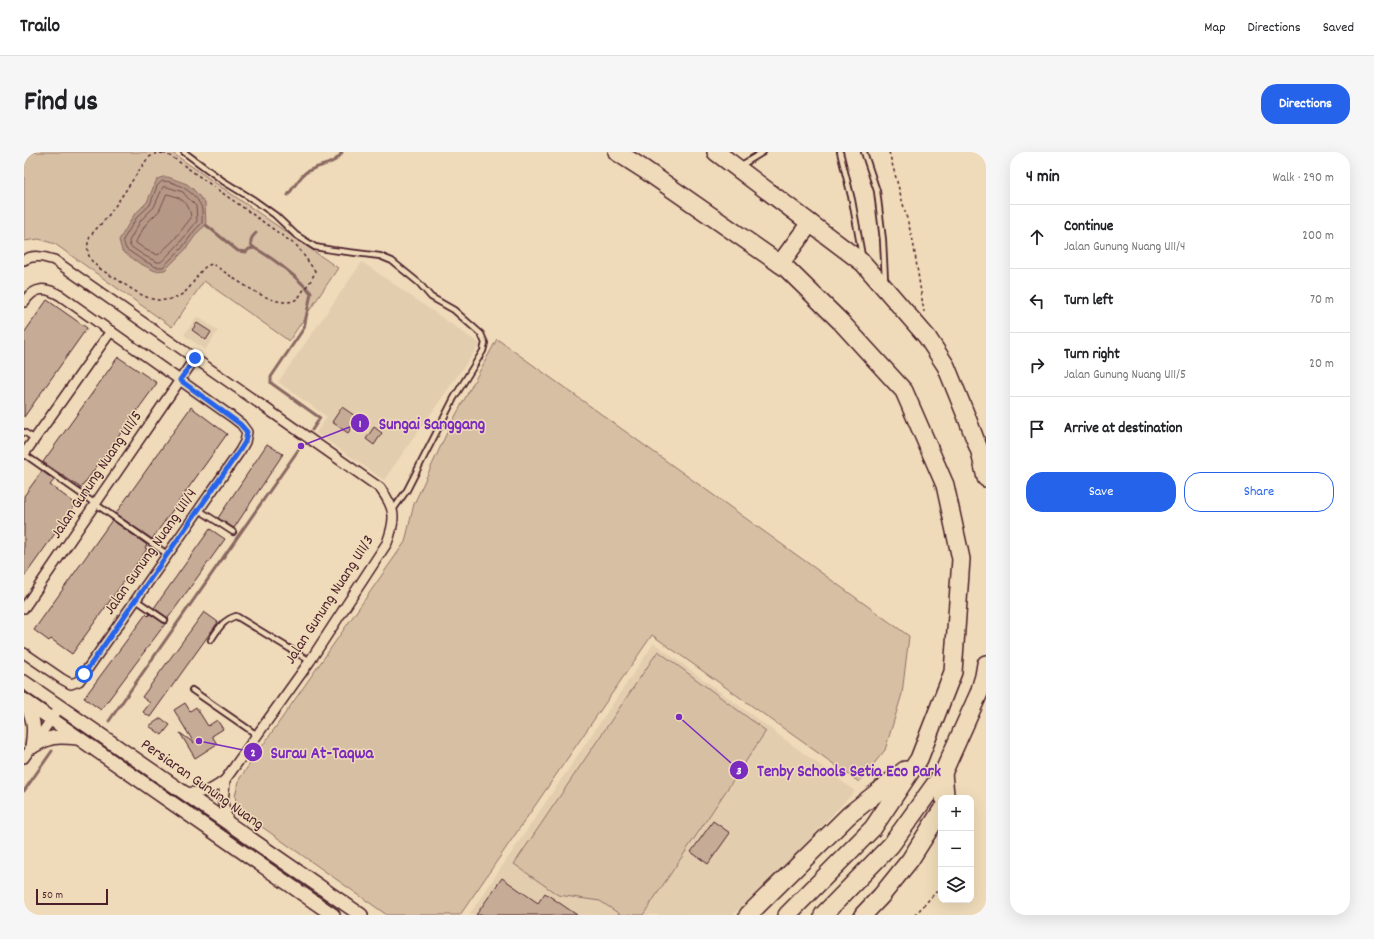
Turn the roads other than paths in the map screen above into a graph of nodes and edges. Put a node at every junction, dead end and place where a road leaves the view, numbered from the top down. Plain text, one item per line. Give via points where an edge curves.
1 (184, 152) edge
2 (617, 152) edge
3 (716, 152) edge
4 (764, 152) edge
5 (840, 152) edge
6 (864, 152) edge
7 (736, 168) junction
8 (810, 223) junction
9 (24, 260) edge
10 (863, 262) junction
11 (780, 264) junction
12 (885, 287) junction
13 (24, 302) edge
14 (111, 331) junction
15 (195, 358) junction
16 (180, 380) junction
17 (24, 432) edge
18 (35, 440) junction
19 (24, 454) edge
20 (986, 478) edge
21 (95, 504) junction
22 (199, 510) junction
23 (393, 510) junction
24 (233, 532) dead end
25 (167, 554) junction
26 (136, 600) junction
27 (24, 608) edge
28 (165, 620) dead end
29 (211, 640) dead end
30 (24, 653) edge
31 (310, 661) junction
32 (985, 672) edge
33 (24, 682) edge
34 (192, 690) dead end
35 (25, 701) edge
36 (60, 707) junction
37 (51, 719) junction
38 (257, 735) junction
39 (78, 738) junction
40 (32, 747) junction
41 (24, 758) edge
42 (919, 759) junction
43 (943, 773) junction
44 (225, 780) junction
45 (182, 792) junction
46 (946, 795) edge
47 (938, 816) edge
48 (229, 824) junction
49 (333, 915) edge
50 (360, 915) edge
51 (748, 915) edge
52 (787, 915) edge
53 (823, 915) edge
54 (863, 915) edge

1 - 23 lane via 254,200 296,235 315,247 380,256 392,261 481,334 485,343 484,351 454,398 407,490
2 - 11 highway
3 - 7 highway
4 - 7 lane
5 - 10 lane
6 - 12 lane via 877,191
7 - 8 highway
8 - 10 highway
8 - 11 highway
9 - 15 street via 28,257 42,256 54,260
10 - 12 highway
11 - 42 highway via 841,322 904,391 945,485 961,560 953,672
12 - 20 highway via 927,337 946,366 980,452
13 - 14 street via 34,292 43,289 52,291
14 - 16 street
14 - 18 street
15 - 16 street, Jalan Gunung Nuang U11/5
15 - 23 street via 380,488
16 - 21 street, Jalan Gunung Nuang U11/5
16 - 22 street, Jalan Gunung Nuang U11/4 via 232,417 247,432 245,442
17 - 18 lane
18 - 19 street
19 - 21 lane
21 - 25 lane
21 - 27 street, Jalan Gunung Nuang U11/5
22 - 24 lane
22 - 25 street, Jalan Gunung Nuang U11/4
23 - 31 street, Jalan Gunung Nuang U11/3 via 392,531 387,543
25 - 26 street, Jalan Gunung Nuang U11/4
26 - 28 lane
26 - 30 street, Jalan Gunung Nuang U11/4 via 79,681 72,684 62,679
29 - 31 lane via 219,626 236,616
31 - 38 street, Jalan Gunung Nuang U11/3
32 - 43 highway via 979,693
33 - 36 street, Persiaran Gunung Nuang
34 - 38 lane
35 - 37 street, Persiaran Gunung Nuang
35 - 40 street via 32,716
36 - 37 street
36 - 45 street, Persiaran Gunung Nuang
37 - 39 street, Persiaran Gunung Nuang
37 - 40 street
38 - 44 street, Jalan Gunung Nuang U11/3
39 - 40 street via 45,739
39 - 49 street, Persiaran Gunung Nuang
40 - 41 street
42 - 51 highway via 849,815
42 - 52 highway via 873,828
43 - 46 highway
43 - 53 highway via 891,846
44 - 45 street, Jalan Gunung Nuang U11/3 via 212,790 200,793
44 - 48 street via 223,803
45 - 48 street, Persiaran Gunung Nuang
47 - 54 highway via 910,860
48 - 50 street, Persiaran Gunung Nuang

